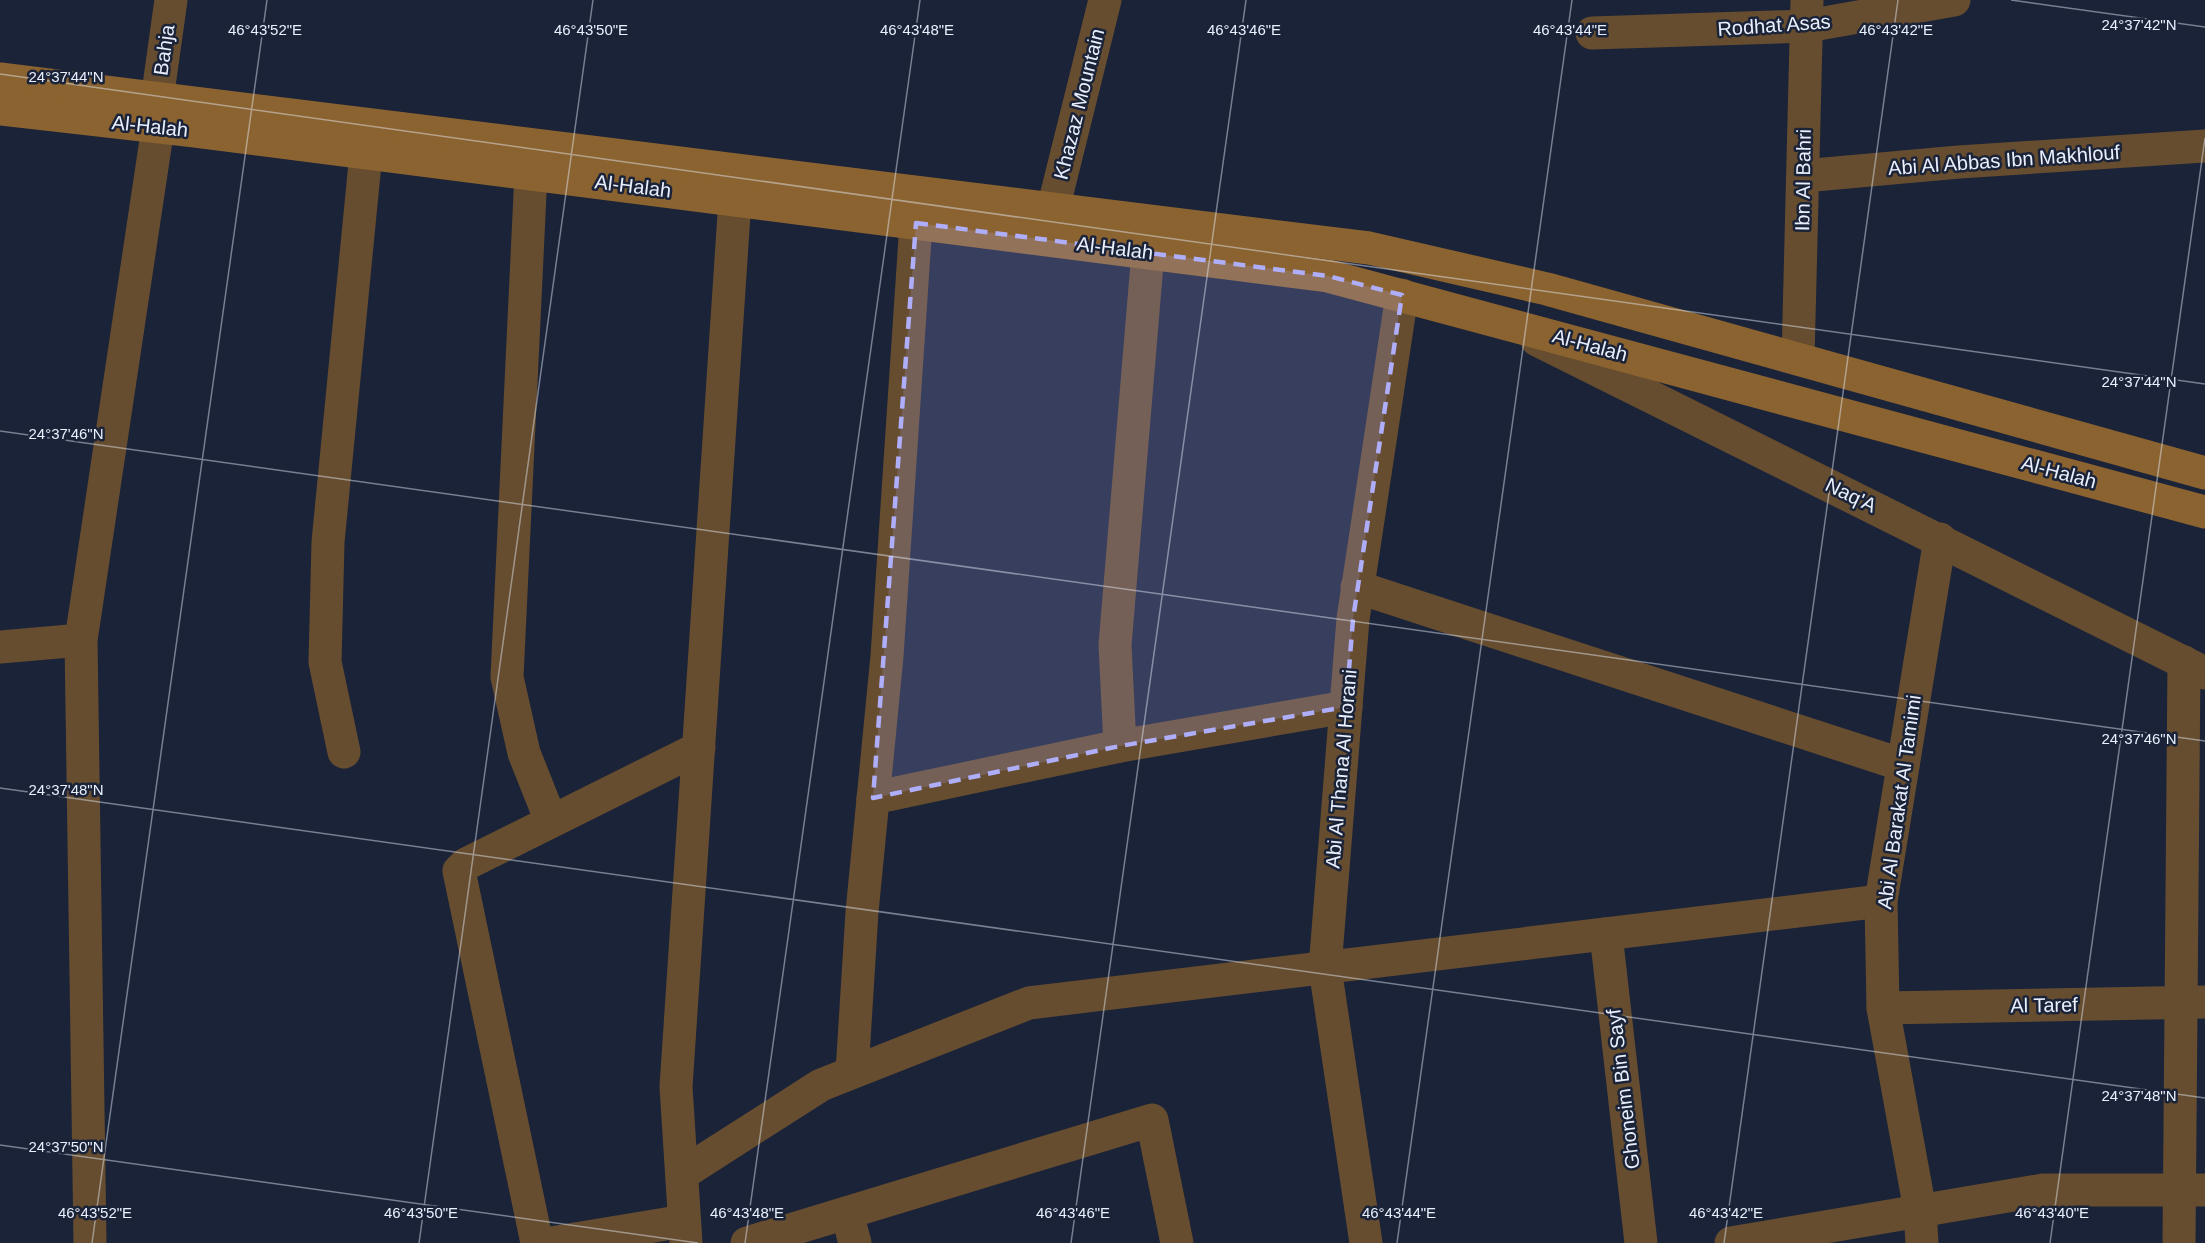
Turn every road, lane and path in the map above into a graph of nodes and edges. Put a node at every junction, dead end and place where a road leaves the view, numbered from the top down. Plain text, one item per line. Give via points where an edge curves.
1 (171, 0) edge
2 (1105, 0) edge
3 (1954, 0) edge
4 (1807, 13) edge
5 (1592, 33) dead end
6 (0, 79) edge
7 (0, 109) edge
8 (158, 113) junction
9 (2205, 146) edge
10 (366, 153) junction
11 (531, 173) junction
12 (1803, 176) junction
13 (735, 200) junction
14 (1053, 209) junction
15 (916, 223) junction
16 (1148, 252) junction
17 (1402, 295) junction
18 (1495, 320) junction
19 (1798, 359) junction
20 (2205, 473) edge
21 (2205, 512) edge
22 (1940, 539) junction
23 (1357, 587) junction
24 (81, 640) junction
25 (0, 647) edge
26 (2195, 668) edge
27 (1346, 707) junction
28 (1119, 746) junction
29 (699, 748) junction
30 (344, 752) dead end
31 (1903, 765) junction
32 (873, 798) junction
33 (551, 820) junction
34 (1881, 902) junction
35 (1606, 934) junction
36 (1325, 968) junction
37 (2192, 1002) edge
38 (1883, 1008) junction
39 (852, 1072) junction
40 (682, 1174) junction
41 (2191, 1190) edge
42 (1920, 1210) junction
43 (851, 1228) edge
44 (685, 1232) edge
45 (90, 1243) edge
46 (537, 1243) edge
47 (551, 1243) edge
48 (747, 1243) edge
49 (1177, 1243) edge
50 (1366, 1243) edge
51 (1641, 1243) edge
52 (1731, 1243) edge
53 (1922, 1243) edge
54 (2179, 1243) edge

1 - 8 street, Bahja
2 - 14 street, Khazaz Mountain
3 - 4 street, Rodhat Asas
4 - 5 street, Rodhat Asas
4 - 12 street, Ibn Al Bahri
6 - 8 main road, Al-Halah
7 - 8 main road, Al-Halah
8 - 10 main road, Al-Halah
8 - 14 main road, Al-Halah
8 - 24 street, Bahja
9 - 12 street, Abi Al Abbas Ibn Makhlouf
10 - 11 main road, Al-Halah
10 - 30 street via 327,554 325,662
11 - 13 main road, Al-Halah
11 - 33 street via 507,677 524,753
12 - 19 street, Ibn Al Bahri
13 - 15 main road, Al-Halah
13 - 29 street
14 - 19 main road, Al-Halah via 1369,248 1547,289
15 - 16 main road, Al-Halah
15 - 32 street via 887,656
16 - 17 main road, Al-Halah via 1328,276
16 - 28 street via 1115,645
17 - 18 main road, Al-Halah
17 - 23 street, Abi Al Thana Al Horani
18 - 21 main road, Al-Halah
18 - 22 street, Naq'A
19 - 20 main road, Al-Halah
22 - 26 street, Naq'A
22 - 31 street, Abi Al Barakat Al Tamimi
23 - 27 street, Abi Al Thana Al Horani
23 - 31 street
24 - 25 street
24 - 45 street, Bahja
26 - 37 street
27 - 28 street
27 - 36 street, Abi Al Thana Al Horani
28 - 32 street
29 - 33 street
29 - 40 street via 676,1087
31 - 34 street, Abi Al Barakat Al Tamimi
32 - 39 street
33 - 46 street via 466,864 458,874
34 - 35 street
34 - 38 street, Abi Al Barakat Al Tamimi
35 - 36 street
35 - 51 street, Ghoneim Bin Sayf
36 - 39 street via 1029,1003
36 - 50 street, Abi Al Thana Al Horani
37 - 38 street, Al Taref
37 - 41 street
38 - 42 street, Abi Al Barakat Al Tamimi
39 - 40 street via 820,1084
40 - 44 street
41 - 42 street via 2043,1190
41 - 54 street
42 - 52 street
42 - 53 street, Abi Al Barakat Al Tamimi
43 - 48 street
43 - 49 street via 1152,1120
44 - 47 street

